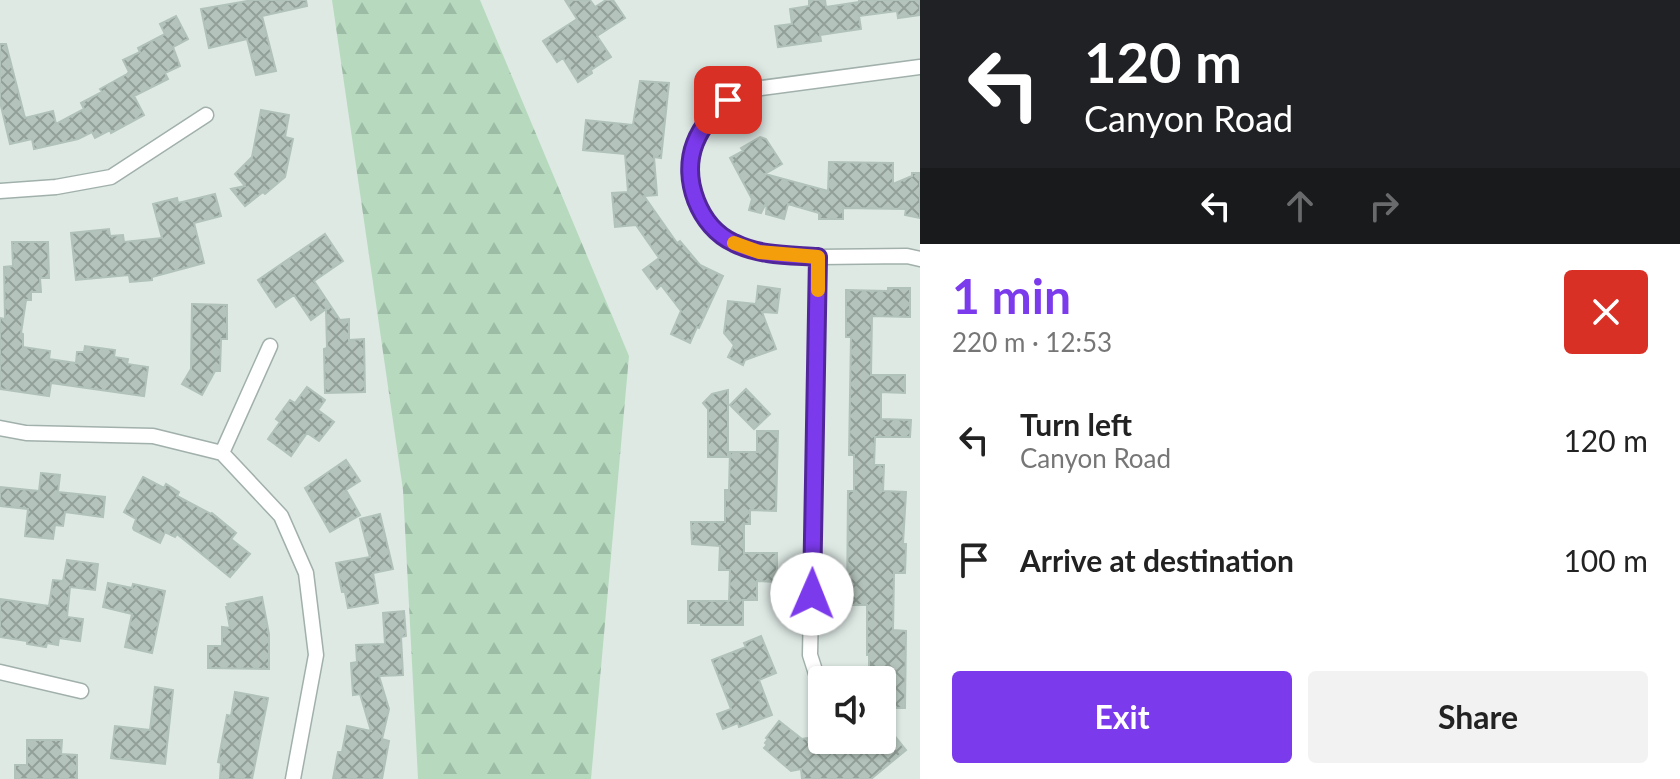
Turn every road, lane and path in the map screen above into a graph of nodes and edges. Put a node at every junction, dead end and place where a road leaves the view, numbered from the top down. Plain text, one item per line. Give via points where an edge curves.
1 (920, 67) edge
2 (206, 115) dead end
3 (0, 191) edge
4 (818, 257) junction
5 (920, 259) edge
6 (270, 346) dead end
7 (0, 428) edge
8 (222, 453) junction
9 (814, 666) edge
10 (0, 672) edge
11 (81, 691) dead end
12 (293, 779) edge

1 - 4 street via 754,89 728,100 700,132 689,173 695,201 710,225 732,243 759,252
2 - 3 street via 111,177
4 - 5 street
4 - 9 street
6 - 8 street
7 - 8 street via 153,436
8 - 12 street via 281,516 306,573 316,655
10 - 11 street

